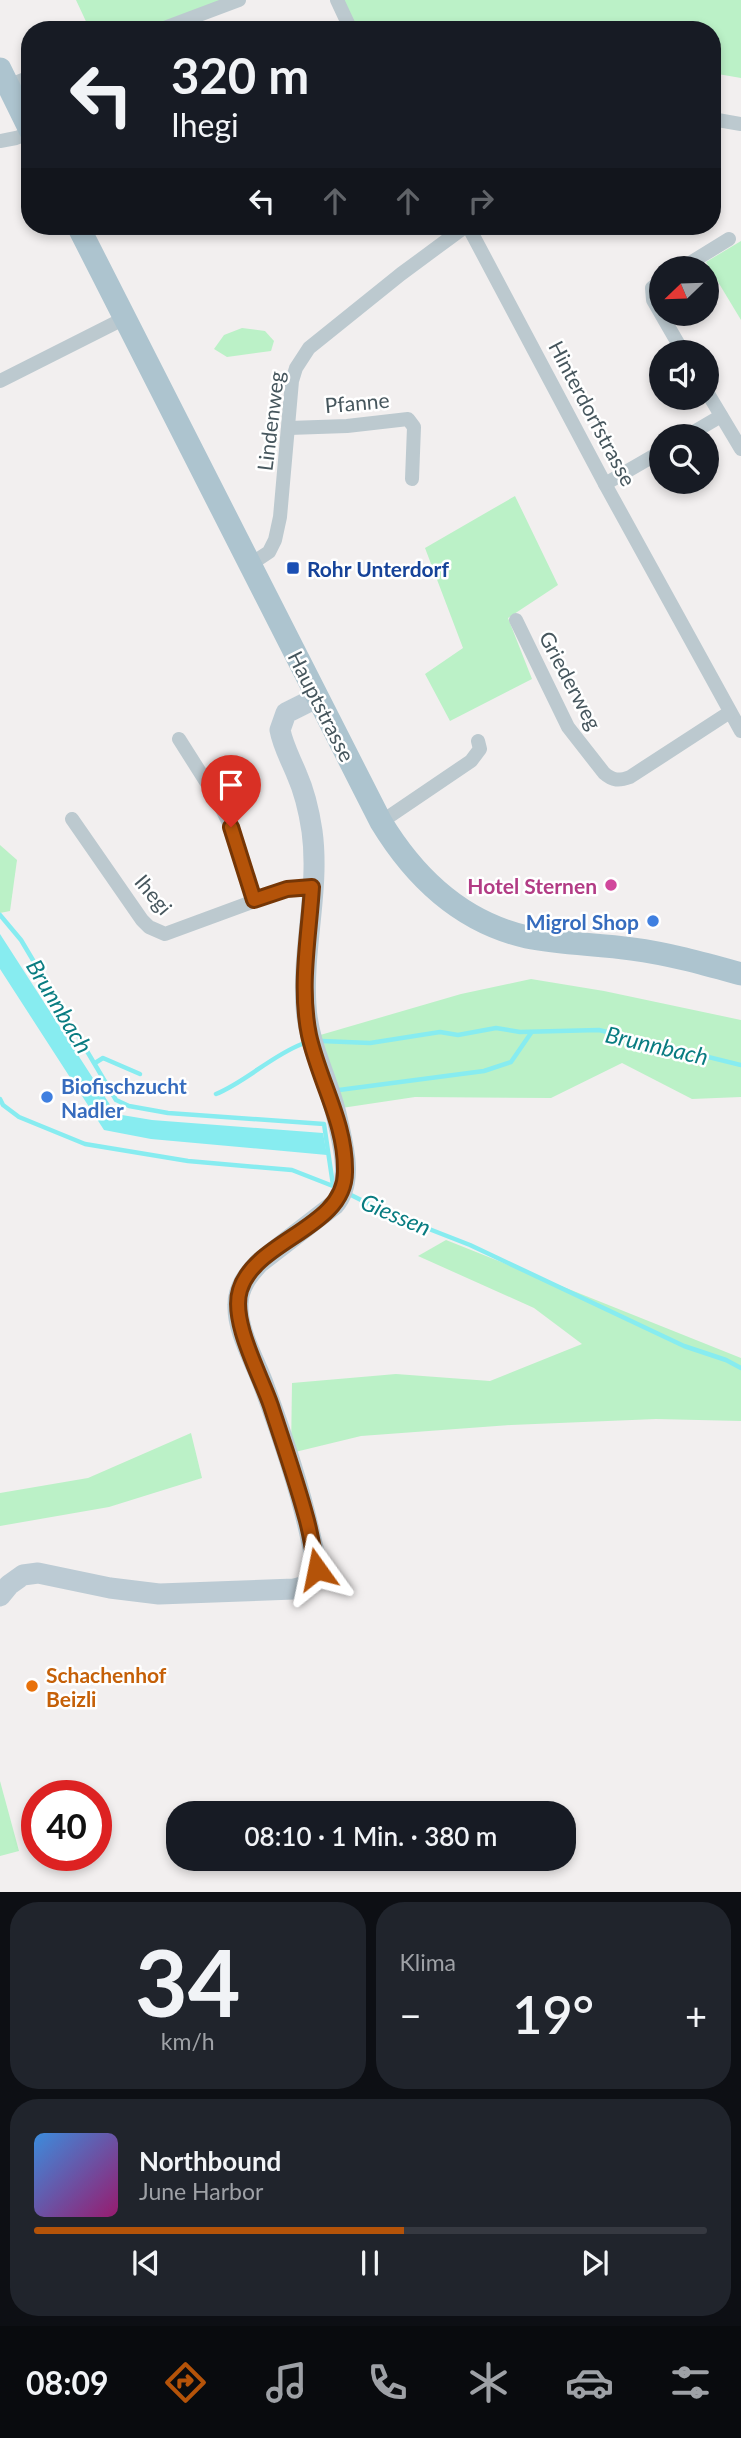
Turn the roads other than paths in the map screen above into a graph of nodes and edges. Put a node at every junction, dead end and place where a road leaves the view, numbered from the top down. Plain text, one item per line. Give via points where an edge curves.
1 (239, 0) edge
2 (337, 0) edge
3 (183, 21) edge
4 (347, 21) edge
5 (4, 77) edge
6 (21, 112) edge
7 (721, 121) edge
8 (741, 124) edge
9 (21, 136) edge
10 (0, 141) edge
11 (83, 235) edge
12 (455, 235) edge
13 (472, 235) edge
14 (729, 239) dead end
15 (701, 256) edge
16 (125, 318) junction
17 (0, 381) edge
18 (718, 410) edge
19 (721, 416) junction
20 (707, 424) edge
21 (289, 428) junction
22 (741, 450) edge
23 (649, 459) edge
24 (412, 479) dead end
25 (605, 484) junction
26 (251, 564) junction
27 (516, 620) dead end
28 (318, 697) junction
29 (730, 712) junction
30 (741, 731) edge
31 (179, 739) dead end
32 (478, 741) dead end
33 (72, 819) dead end
34 (381, 822) junction
35 (312, 887) junction
36 (254, 900) junction
37 (741, 974) edge
38 (0, 1596) edge

1 - 3 street
2 - 4 street
5 - 6 main road
7 - 8 street
9 - 10 street
11 - 16 main road, Hauptstrasse
12 - 21 street, Lindenweg via 309,348 292,381
13 - 25 street, Hinterdorfstrasse
14 - 15 street
16 - 17 street
16 - 26 main road, Hauptstrasse
18 - 19 street
19 - 20 street
19 - 22 street
21 - 24 street, Pfanne via 408,419 414,427
21 - 26 street, Lindenweg via 275,540 269,552
23 - 25 street
25 - 29 street, Hinterdorfstrasse
26 - 28 main road, Hauptstrasse
27 - 29 street, Griederweg via 569,727 611,779 630,777
28 - 34 main road, Hauptstrasse
28 - 35 street via 286,713 280,730 307,803 314,854
29 - 30 street, Hinterdorfstrasse
31 - 36 street via 231,827
32 - 34 street via 480,749 471,761
33 - 36 street, Ihegi via 142,920 157,932 171,933
34 - 37 main road, Hauptstrasse via 401,854 433,889 486,923 524,936 676,956
35 - 36 street, Ihegi via 287,889
35 - 38 street via 304,980 306,1016 335,1109 345,1162 343,1188 334,1205 259,1263 240,1289 237,1306 306,1518 317,1569 314,1580 294,1589 159,1594 38,1573 23,1575

